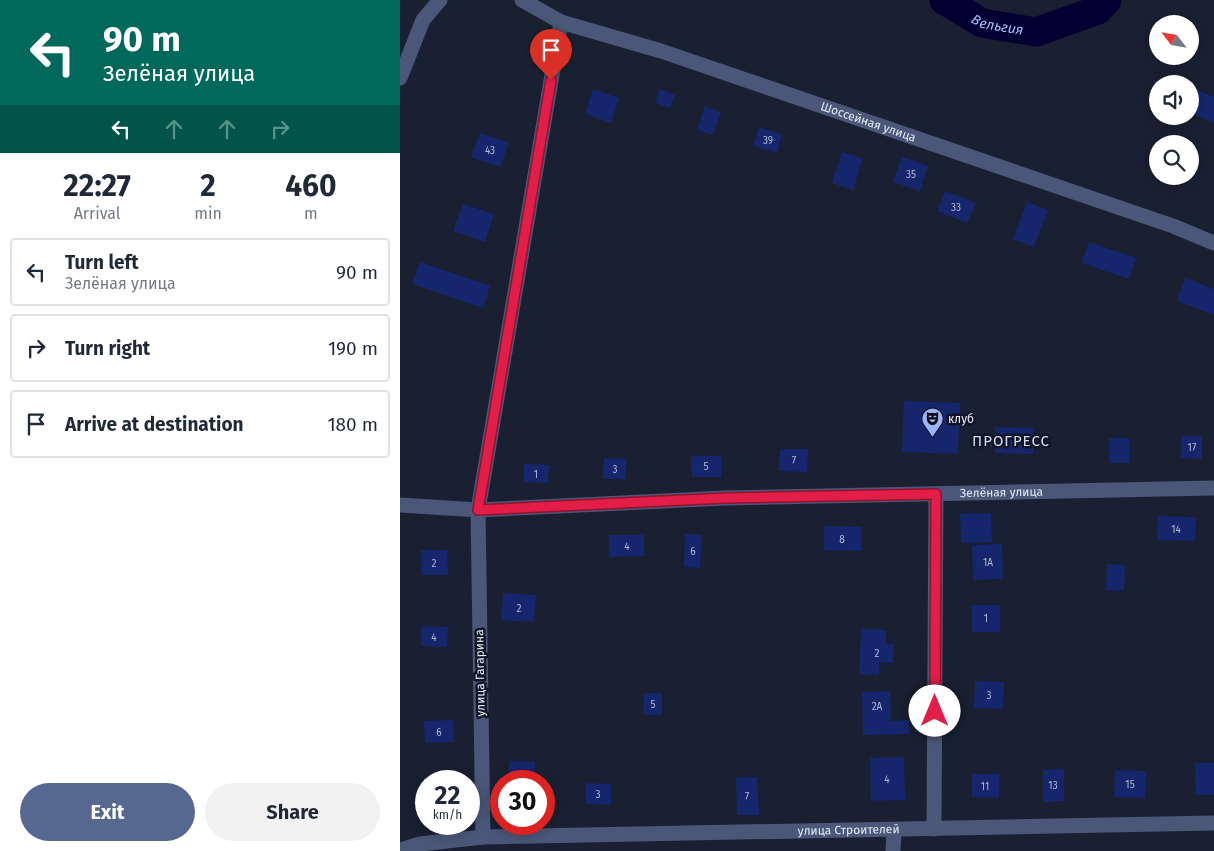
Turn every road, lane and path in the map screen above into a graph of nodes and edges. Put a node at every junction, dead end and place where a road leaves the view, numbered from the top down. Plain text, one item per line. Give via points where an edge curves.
1 (440, 0) edge
2 (522, 0) edge
3 (561, 22) junction
4 (400, 78) edge
5 (1214, 243) edge
6 (1214, 488) edge
7 (936, 494) junction
8 (400, 505) edge
9 (478, 510) junction
10 (1214, 823) edge
11 (934, 829) junction
12 (894, 831) junction
13 (483, 837) junction
14 (400, 850) edge
15 (894, 851) edge

1 - 4 street via 423,20
2 - 3 street, Шоссейная улица
3 - 5 street, Шоссейная улица via 661,51 1174,226
3 - 9 street, улица Гагарина
6 - 7 street, Зелёная улица
7 - 9 street, Зелёная улица via 725,498
7 - 11 street
8 - 9 street, Зелёная улица
9 - 13 street, улица Гагарина
10 - 11 street, улица Строителей
11 - 12 street, улица Строителей
12 - 13 street, улица Строителей
12 - 15 street
13 - 14 street, улица Строителей via 420,844

